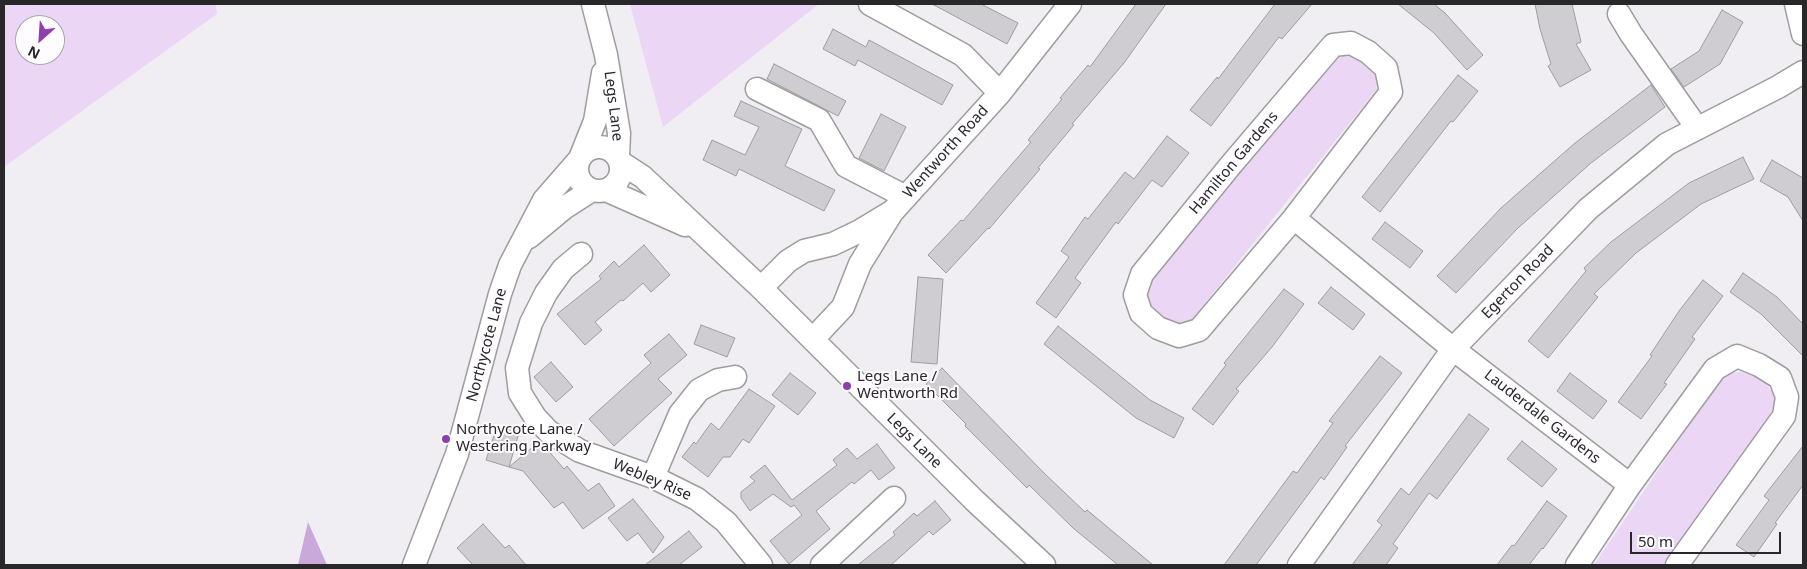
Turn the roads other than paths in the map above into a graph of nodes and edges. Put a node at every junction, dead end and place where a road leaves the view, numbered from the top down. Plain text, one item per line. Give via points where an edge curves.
1 (593, 4) edge
2 (870, 4) edge
3 (1070, 4) edge
4 (1796, 4) edge
5 (1619, 14) dead end
6 (1803, 34) edge
7 (606, 56) junction
8 (1803, 72) edge
9 (757, 89) dead end
10 (1000, 94) junction
11 (1697, 128) junction
12 (579, 158) junction
13 (619, 160) junction
14 (599, 190) junction
15 (900, 204) junction
16 (1294, 218) junction
17 (700, 232) junction
18 (524, 240) junction
19 (580, 254) dead end
20 (760, 288) junction
21 (813, 340) junction
22 (1453, 349) junction
23 (735, 377) dead end
24 (653, 477) junction
25 (1630, 485) junction
26 (894, 498) dead end
27 (414, 565) edge
28 (761, 565) edge
29 (822, 565) edge
30 (1044, 565) edge
31 (1300, 565) edge
32 (1577, 565) edge
33 (1677, 565) edge

1 - 7 street, Legs Lane
2 - 10 street, Wentworth Road via 963,55
3 - 10 street, Wentworth Road
4 - 6 street
5 - 11 street
7 - 12 street, Legs Lane via 595,120
7 - 13 street, Legs Lane via 619,133
8 - 11 street, Egerton Road
9 - 15 street via 819,120 846,166
10 - 15 street, Wentworth Road
11 - 22 street, Egerton Road via 1667,144 1588,209
12 - 13 street via 586,151 600,147 607,148
12 - 14 street via 579,179 584,186
12 - 18 street, Northycote Lane via 544,200
13 - 14 street via 621,171 618,179 613,186
13 - 17 street, Legs Lane via 643,177
14 - 17 street, Legs Lane
14 - 18 street, Northycote Lane via 564,208
15 - 20 street, Wentworth Road via 860,231 833,244 804,251 788,261
15 - 21 street, Wentworth Road via 860,264 843,307
16 - 16 street, Hamilton Gardens via 1199,330 1179,336 1158,328 1141,313 1135,295 1142,274 1333,45 1351,43 1368,52 1386,68 1390,92
16 - 22 street
17 - 20 street, Legs Lane
18 - 27 street, Northycote Lane via 510,265 500,294 458,454
19 - 24 street, Webley Rise via 562,269 531,323 517,368 520,393 549,432 580,451
20 - 21 street, Legs Lane
21 - 30 street, Legs Lane via 974,501
22 - 25 street, Lauderdale Gardens
22 - 31 street, Egerton Road
23 - 24 street via 718,380 705,376 699,390 680,414
24 - 28 street, Webley Rise via 697,499 726,522
25 - 32 street
25 - 33 street via 1714,369 1737,356 1780,378 1787,396 1784,416
26 - 29 street via 866,510

